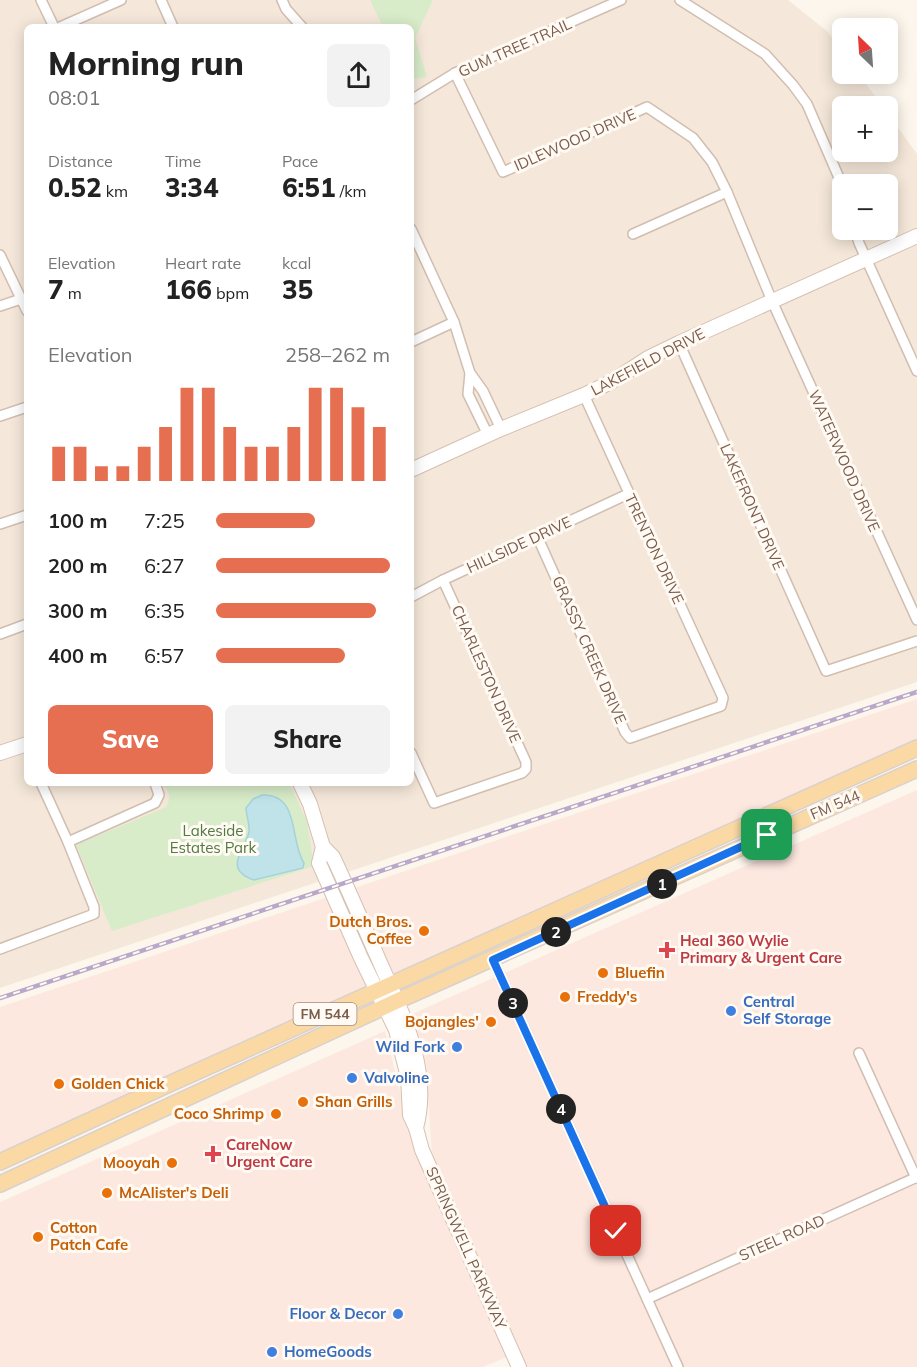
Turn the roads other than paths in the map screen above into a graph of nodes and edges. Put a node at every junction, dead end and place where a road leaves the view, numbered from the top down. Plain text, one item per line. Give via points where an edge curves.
1 (41, 0) edge
2 (121, 0) edge
3 (161, 0) edge
4 (282, 0) edge
5 (621, 0) edge
6 (680, 0) edge
7 (53, 24) edge
8 (67, 24) edge
9 (172, 24) edge
10 (299, 24) edge
11 (455, 74) junction
12 (414, 98) edge
13 (647, 107) joint
14 (837, 174) edge
15 (727, 192) junction
16 (633, 234) dead end
17 (414, 235) edge
18 (917, 236) edge
19 (859, 240) edge
20 (0, 255) edge
21 (866, 258) junction
22 (21, 299) junction
23 (772, 301) junction
24 (24, 305) edge
25 (0, 306) edge
26 (454, 322) junction
27 (414, 341) edge
28 (679, 343) junction
29 (917, 371) edge
30 (470, 373) junction
31 (584, 395) junction
32 (24, 407) edge
33 (0, 416) edge
34 (501, 429) junction
35 (488, 435) junction
36 (414, 469) edge
37 (628, 494) junction
38 (24, 516) edge
39 (0, 524) edge
40 (537, 536) junction
41 (443, 580) junction
42 (414, 595) edge
43 (917, 620) edge
44 (24, 625) edge
45 (0, 634) edge
46 (917, 641) edge
47 (723, 703) joint
48 (24, 747) edge
49 (917, 748) edge
50 (0, 753) edge
51 (414, 759) edge
52 (917, 769) edge
53 (42, 786) edge
54 (156, 786) edge
55 (301, 786) edge
56 (778, 810) junction
57 (68, 842) junction
58 (323, 847) junction
59 (724, 855) junction
60 (581, 898) junction
61 (354, 902) junction
62 (339, 909) junction
63 (590, 917) junction
64 (0, 948) edge
65 (493, 960) junction
66 (383, 988) junction
67 (391, 1004) junction
68 (859, 1053) dead end
69 (212, 1065) junction
70 (221, 1084) junction
71 (44, 1142) junction
72 (53, 1160) junction
73 (0, 1162) edge
74 (917, 1178) edge
75 (0, 1184) edge
76 (647, 1299) junction
77 (519, 1367) edge
78 (678, 1367) edge

1 - 7 street
2 - 8 street
3 - 9 street
4 - 10 street
5 - 11 street, GUM TREE TRAIL
6 - 14 street via 765,54 794,85 807,104
11 - 12 street, GUM TREE TRAIL
11 - 13 street, IDLEWOOD DRIVE via 503,172
13 - 15 street, WATERWOOD DRIVE via 693,138 712,162
15 - 16 street
15 - 23 street, WATERWOOD DRIVE
17 - 26 street
18 - 21 street, LAKEFIELD DRIVE
19 - 21 street
20 - 22 street
21 - 23 street, LAKEFIELD DRIVE
21 - 29 street
22 - 24 street
22 - 25 street
23 - 28 street, LAKEFIELD DRIVE
23 - 43 street, WATERWOOD DRIVE
26 - 27 street
26 - 30 street
28 - 31 street, LAKEFIELD DRIVE
28 - 46 street, LAKEFRONT DRIVE via 826,671
30 - 34 street
30 - 35 street via 468,394
31 - 34 street, LAKEFIELD DRIVE
31 - 37 street, TRENTON DRIVE
32 - 33 street
34 - 35 street, LAKEFIELD DRIVE
35 - 36 street, LAKEFIELD DRIVE
37 - 40 street, HILLSIDE DRIVE
37 - 47 street, TRENTON DRIVE
38 - 39 street
40 - 41 street, HILLSIDE DRIVE
40 - 47 street, GRASSY CREEK DRIVE via 630,738
41 - 42 street, HILLSIDE DRIVE
41 - 51 street, CHARLESTON DRIVE via 526,769 434,802
44 - 45 street
48 - 50 street
49 - 56 main road, FM 544 / FM 544
52 - 59 main road, FM 544 / FM 544
53 - 57 street
54 - 57 street via 158,800 152,806
55 - 58 street, SPRINGWELL PARKWAY
56 - 59 main road via 766,824 728,844
56 - 60 main road, FM 544 / FM 544
57 - 64 street via 94,914
58 - 61 street, SPRINGWELL PARKWAY via 333,857
58 - 62 street, SPRINGWELL PARKWAY via 319,862
59 - 63 main road, FM 544 / FM 544
60 - 63 main road
60 - 66 main road, FM 544 / FM 544
61 - 62 street
61 - 66 street, SPRINGWELL PARKWAY
62 - 66 street, SPRINGWELL PARKWAY
63 - 65 main road, FM 544 / FM 544
65 - 67 main road, FM 544 / FM 544
65 - 76 street
66 - 67 street, SPRINGWELL PARKWAY
66 - 69 main road, FM 544 / FM 544
67 - 70 main road, FM 544 / FM 544
67 - 77 street, SPRINGWELL PARKWAY via 410,1035 418,1068 416,1128 422,1150
68 - 74 street
69 - 70 main road
69 - 71 main road, FM 544 / FM 544
70 - 72 main road, FM 544 / FM 544
71 - 72 main road
71 - 73 main road, FM 544 / FM 544
72 - 75 main road, FM 544 / FM 544
74 - 76 street, STEEL ROAD
76 - 78 street

